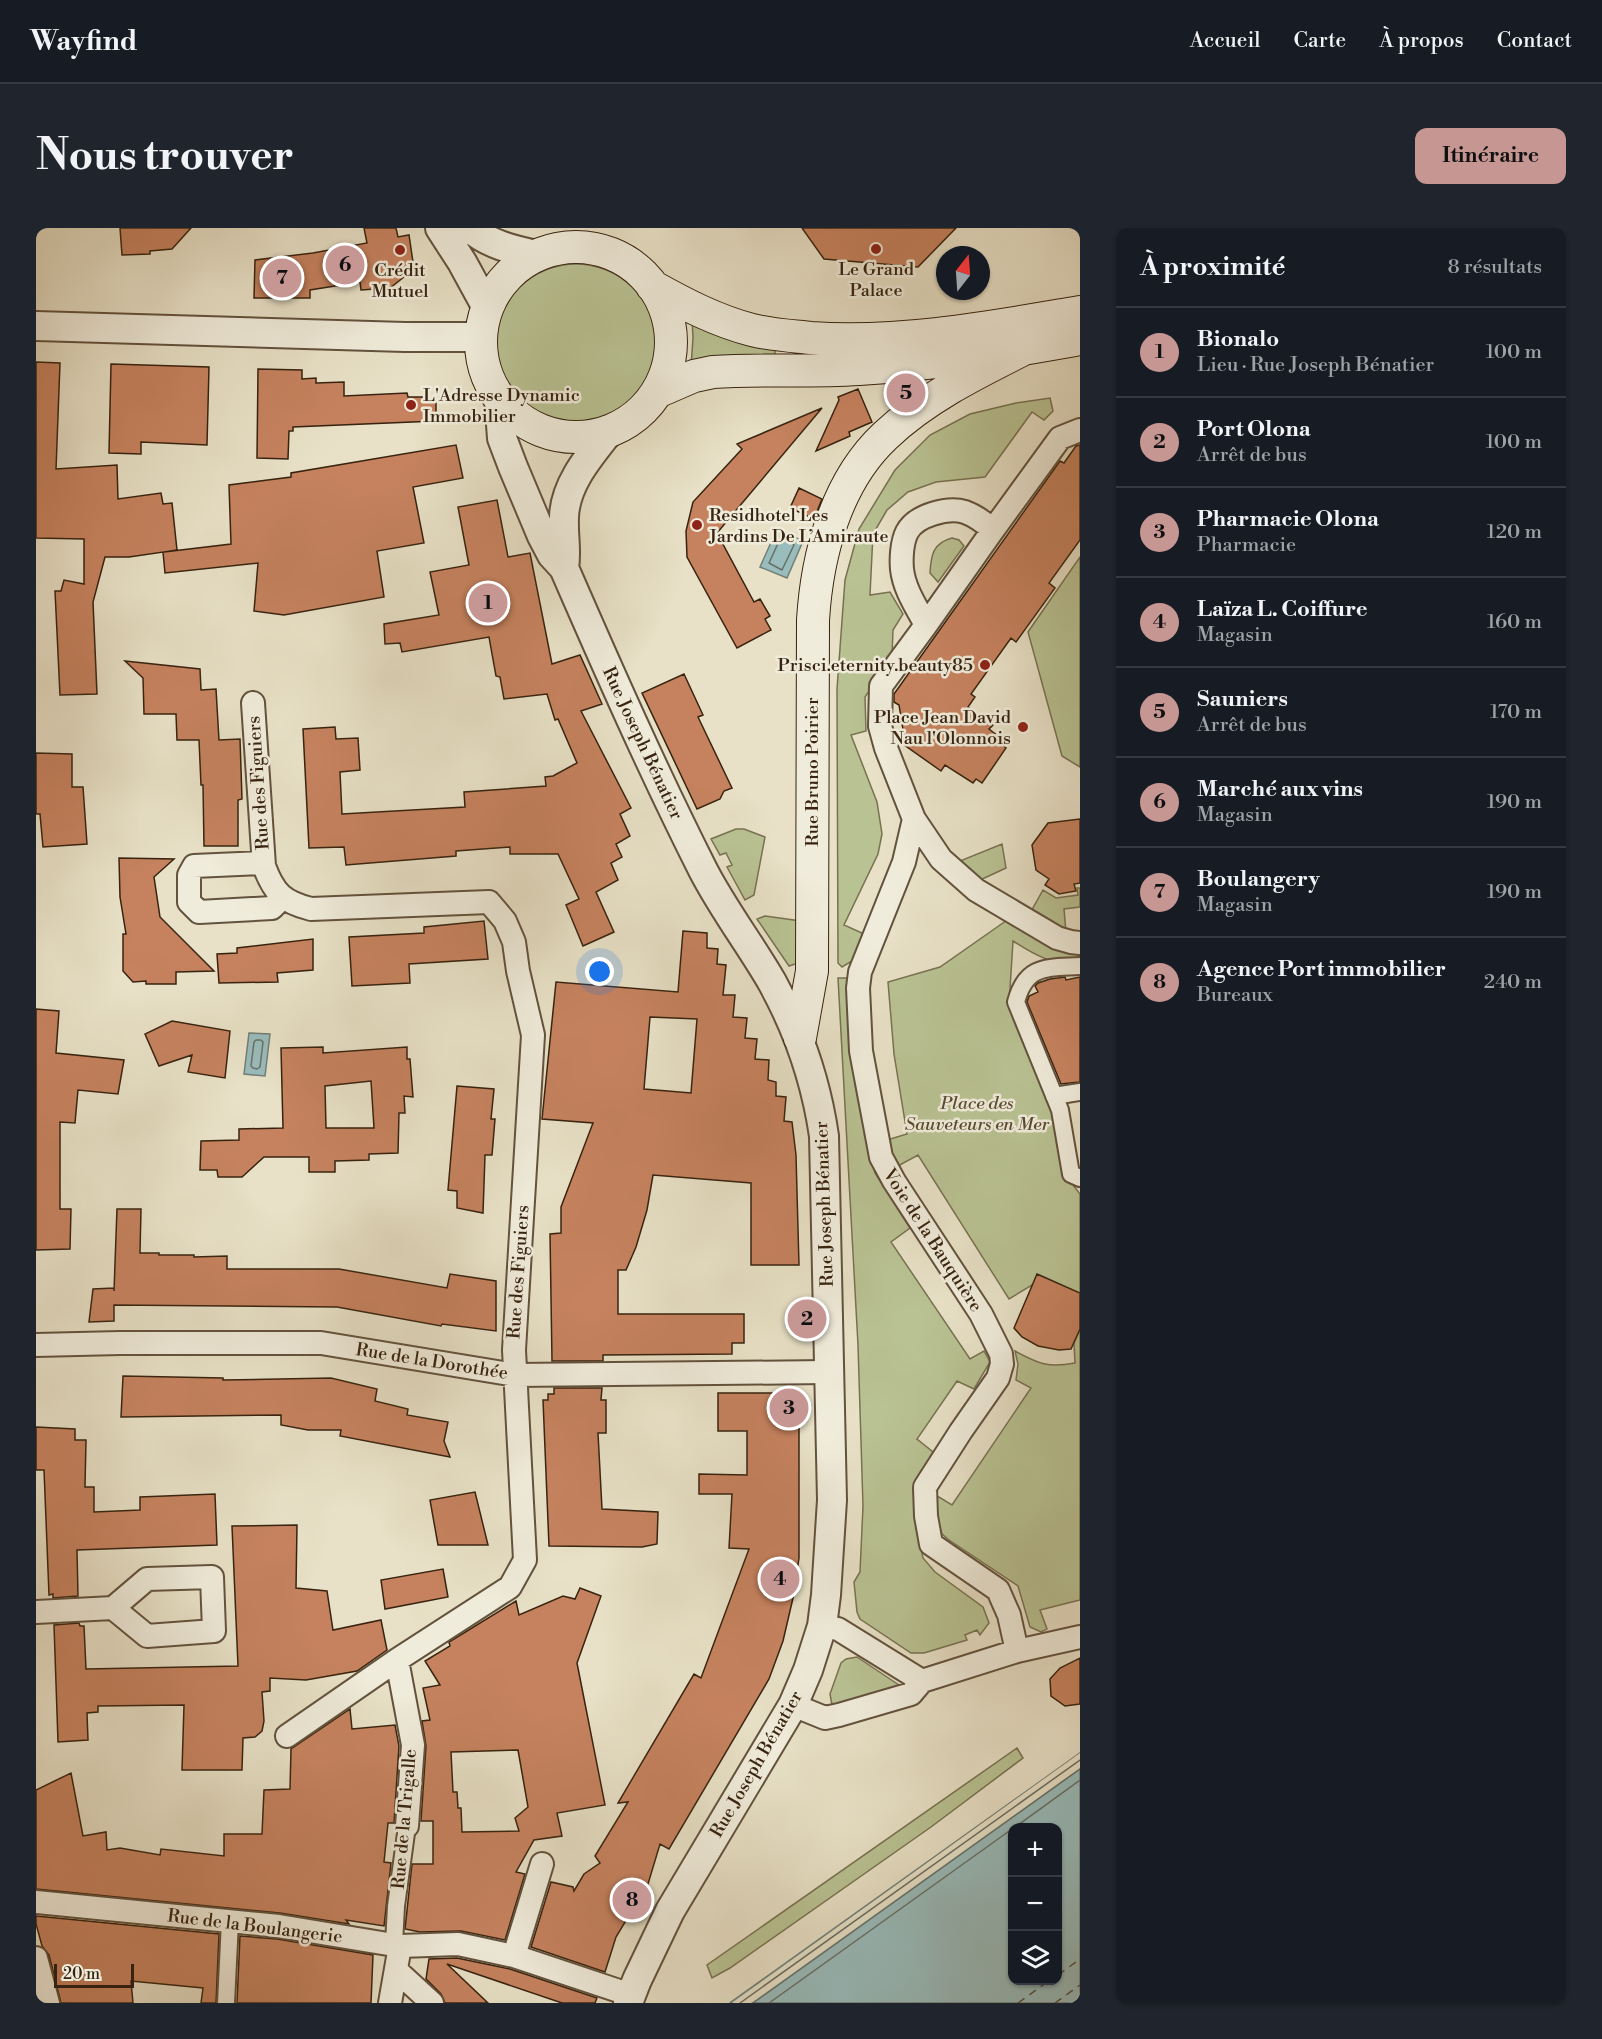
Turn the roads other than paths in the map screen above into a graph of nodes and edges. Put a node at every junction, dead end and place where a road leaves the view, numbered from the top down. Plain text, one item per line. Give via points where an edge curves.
1 (440, 228) edge
2 (470, 228) edge
3 (536, 255) junction
4 (652, 286) junction
5 (486, 306) junction
6 (1080, 312) edge
7 (36, 326) edge
8 (481, 337) junction
9 (1080, 339) edge
10 (1024, 349) junction
11 (657, 392) junction
12 (498, 397) junction
13 (1080, 430) edge
14 (607, 434) junction
15 (993, 530) junction
16 (564, 568) junction
17 (926, 625) junction
18 (254, 703) dead end
19 (914, 819) junction
20 (263, 863) junction
21 (282, 898) junction
22 (1080, 943) edge
23 (1080, 966) edge
24 (800, 1038) junction
25 (1080, 1092) edge
26 (1054, 1096) junction
27 (1080, 1178) edge
28 (36, 1346) edge
29 (828, 1372) junction
30 (515, 1375) junction
31 (113, 1608) dead end
32 (36, 1612) edge
33 (822, 1626) junction
34 (1080, 1637) edge
35 (1017, 1651) junction
36 (397, 1660) junction
37 (922, 1681) junction
38 (793, 1706) junction
39 (287, 1736) dead end
40 (407, 1826) joint
41 (542, 1864) dead end
42 (36, 1902) edge
43 (230, 1921) junction
44 (397, 1945) junction
45 (514, 1956) junction
46 (36, 1958) edge
47 (396, 1970) junction
48 (630, 1999) edge
49 (48, 2003) edge
50 (226, 2003) edge
51 (390, 2003) edge
52 (432, 2003) edge

1 - 5 street
2 - 3 street via 489,240
3 - 4 main road via 562,248 596,249 623,260
3 - 5 main road via 515,269
4 - 6 main road via 737,326 782,336 838,340 947,334
4 - 11 main road via 668,321 671,345 667,369
5 - 8 main road
7 - 8 street
8 - 12 main road via 485,368
9 - 10 main road
10 - 11 main road via 952,361 856,369 713,372
10 - 24 main road, Rue Bruno Poirier via 969,376 883,438 848,487 826,539 815,586 813,620 812,971
11 - 14 main road via 642,410
12 - 14 main road via 534,427 578,437
12 - 16 street, Rue Joseph Bénatier via 502,438 513,467 542,536
13 - 15 street via 1060,438
14 - 16 street, Rue Joseph Bénatier via 573,482 564,514
15 - 17 street
15 - 17 street via 965,512 948,511 923,518 907,531 902,569 908,591
16 - 24 street, Rue Joseph Bénatier via 702,868 772,982
17 - 19 street via 881,686 880,726
18 - 20 street, Rue des Figuiers
19 - 22 street via 941,859 976,890 1057,938
19 - 35 street, Voie de la Bauquière via 904,862 860,972 861,1051 881,1157 981,1314 1001,1354 999,1378 925,1487 926,1516 931,1544 998,1590 1009,1615
20 - 21 street, Rue des Figuiers via 270,883
20 - 21 street, Rue des Figuiers via 194,866 189,875 189,902 199,912 272,908
21 - 30 street, Rue des Figuiers via 311,909 489,902 505,921 514,942 533,1035
23 - 26 street via 1043,969 1031,974 1020,986 1016,1002
24 - 29 street, Rue Joseph Bénatier via 824,1136
25 - 26 street
26 - 27 street via 1071,1174
28 - 30 street, Rue de la Dorothée via 321,1343
29 - 30 street, Rue de la Dorothée
29 - 33 street, Rue Joseph Bénatier via 832,1500
30 - 36 street, Rue des Figuiers via 525,1560 510,1587
31 - 32 street
33 - 37 street via 838,1629
33 - 38 street, Rue Joseph Bénatier
34 - 35 street
35 - 37 street
36 - 39 street, Rue des Figuiers
36 - 40 street, Rue de la Trigalle via 413,1745
37 - 38 street via 911,1694 825,1718
38 - 48 street, Rue Joseph Bénatier via 670,1911
40 - 44 street, Rue de la Trigalle via 396,1906
41 - 45 street
42 - 43 street, Rue de la Boulangerie
43 - 44 street, Rue de la Boulangerie
43 - 50 street
44 - 45 street, Rue de la Boulangerie via 458,1944
44 - 47 street
45 - 48 street, Rue de la Boulangerie
46 - 49 street
47 - 51 street
47 - 52 street

